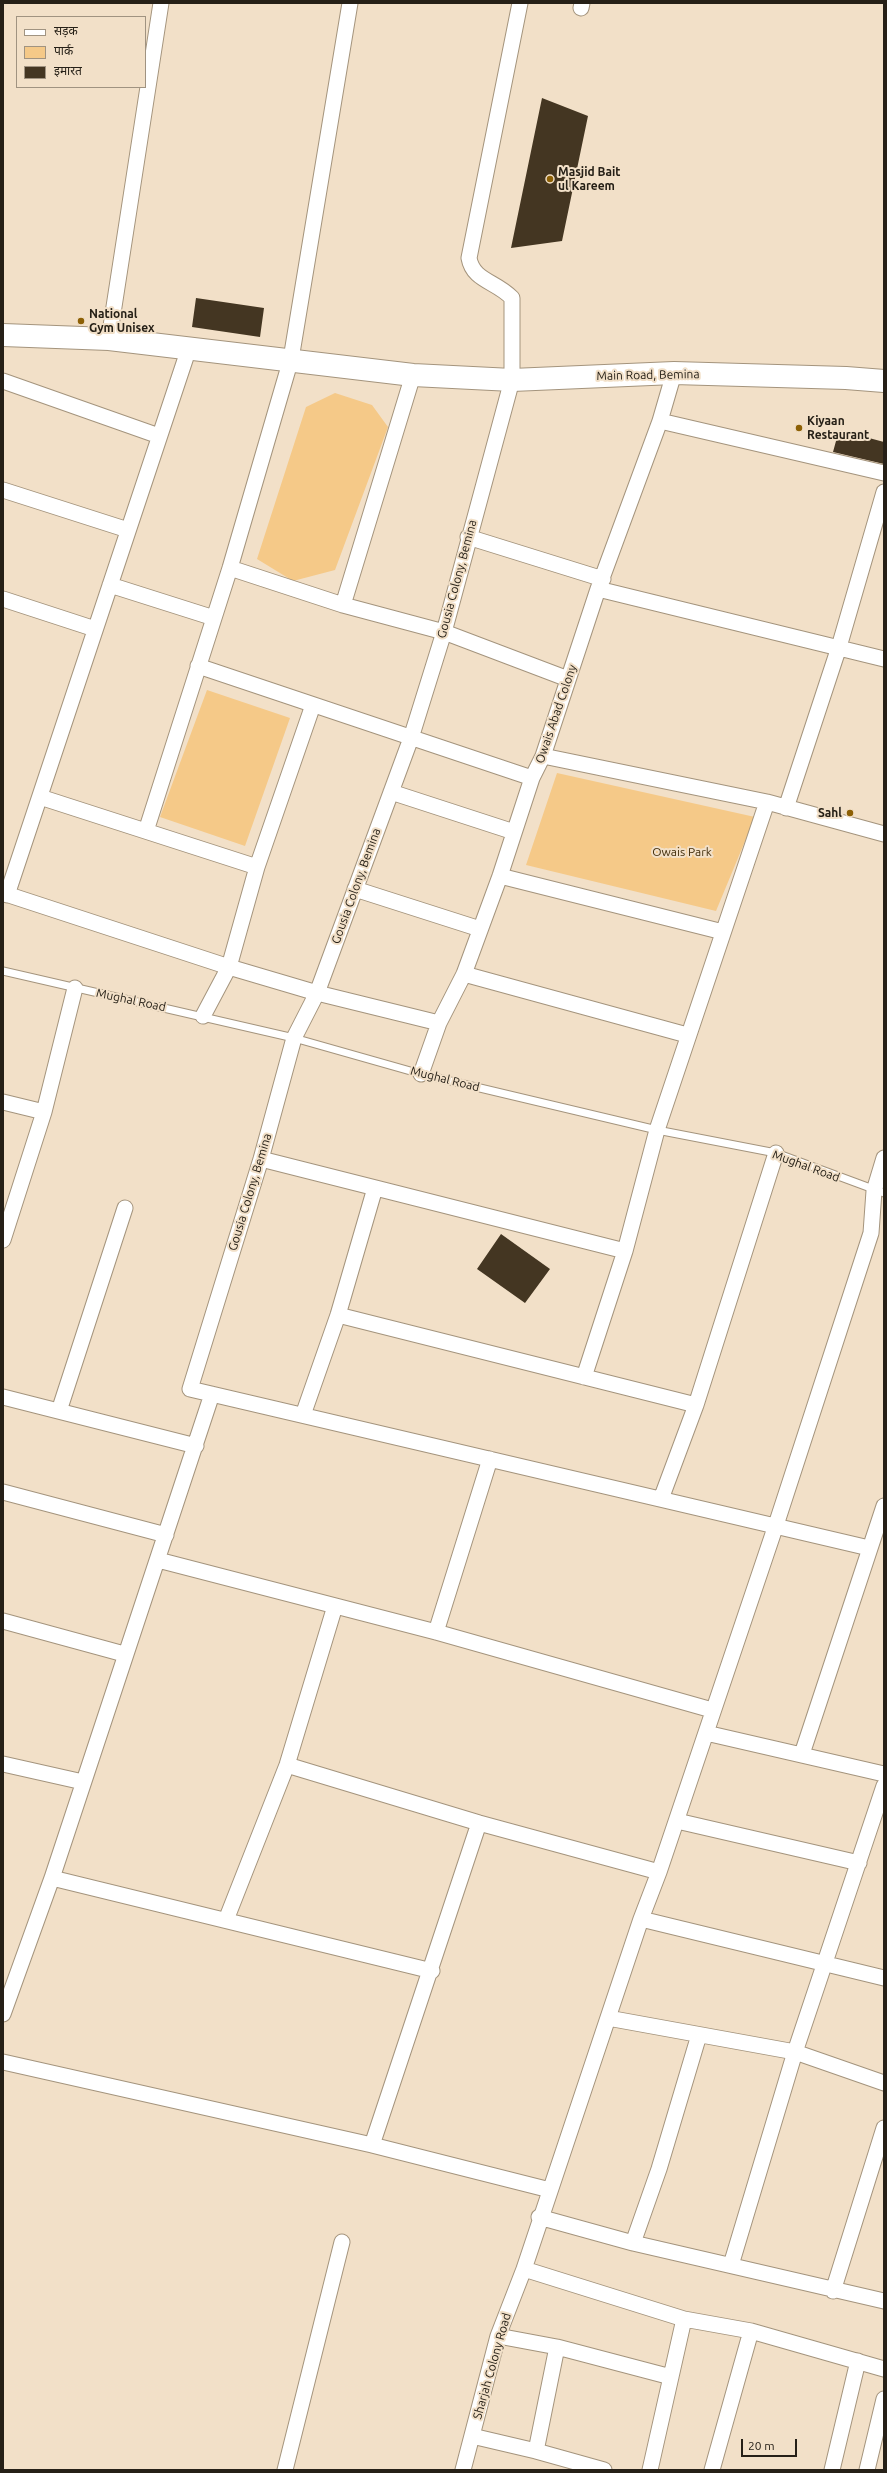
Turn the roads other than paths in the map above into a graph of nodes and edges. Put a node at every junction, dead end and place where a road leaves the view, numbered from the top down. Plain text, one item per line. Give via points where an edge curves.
1 (161, 3) edge
2 (350, 3) edge
3 (520, 3) edge
4 (3, 335) edge
5 (108, 339) junction
6 (188, 348) junction
7 (291, 359) junction
8 (674, 373) junction
9 (412, 375) junction
10 (3, 380) edge
11 (512, 380) junction
12 (884, 381) edge
13 (660, 421) junction
14 (160, 436) junction
15 (884, 473) edge
16 (3, 490) edge
17 (884, 492) edge
18 (128, 530) junction
19 (468, 538) junction
20 (230, 568) junction
21 (601, 584) junction
22 (110, 585) junction
23 (3, 599) edge
24 (343, 605) junction
25 (214, 618) junction
26 (95, 629) junction
27 (444, 632) junction
28 (839, 647) junction
29 (884, 659) edge
30 (198, 666) junction
31 (568, 679) junction
32 (313, 705) junction
33 (411, 738) junction
34 (543, 756) junction
35 (532, 778) junction
36 (391, 792) junction
37 (40, 797) junction
38 (767, 802) junction
39 (786, 808) junction
40 (146, 831) junction
41 (514, 832) junction
42 (884, 834) edge
43 (257, 867) junction
44 (500, 876) junction
45 (355, 889) junction
46 (5, 894) edge
47 (480, 929) junction
48 (723, 932) junction
49 (229, 968) junction
50 (3, 971) edge
51 (464, 974) junction
52 (75, 988) junction
53 (317, 993) junction
54 (203, 1016) junction
55 (439, 1023) junction
56 (687, 1035) junction
57 (294, 1038) junction
58 (420, 1074) junction
59 (3, 1102) edge
60 (44, 1112) junction
61 (657, 1130) junction
62 (776, 1153) junction
63 (884, 1158) edge
64 (261, 1159) junction
65 (375, 1188) junction
66 (879, 1192) edge
67 (8, 1207) edge
68 (126, 1208) dead end
69 (3, 1240) edge
70 (625, 1251) junction
71 (338, 1315) junction
72 (584, 1377) junction
73 (212, 1394) junction
74 (3, 1397) edge
75 (696, 1405) junction
76 (59, 1411) junction
77 (303, 1415) junction
78 (196, 1446) junction
79 (490, 1459) junction
80 (3, 1492) edge
81 (661, 1499) junction
82 (884, 1506) edge
83 (776, 1525) junction
84 (166, 1535) junction
85 (869, 1548) junction
86 (158, 1560) junction
87 (335, 1606) junction
88 (3, 1621) edge
89 (436, 1632) junction
90 (124, 1654) junction
91 (712, 1710) junction
92 (706, 1733) junction
93 (802, 1754) junction
94 (3, 1764) edge
95 (287, 1765) junction
96 (884, 1774) edge
97 (83, 1782) junction
98 (884, 1786) edge
99 (677, 1821) junction
100 (479, 1824) junction
101 (858, 1863) junction
102 (659, 1872) junction
103 (52, 1878) junction
104 (641, 1919) junction
105 (226, 1920) junction
106 (825, 1964) junction
107 (432, 1971) junction
108 (884, 1978) edge
109 (3, 2014) edge
110 (608, 2018) junction
111 (700, 2035) junction
112 (795, 2052) junction
113 (3, 2062) edge
114 (884, 2083) edge
115 (884, 2128) edge
116 (372, 2145) junction
117 (550, 2190) junction
118 (539, 2217) junction
119 (342, 2242) dead end
120 (633, 2243) junction
121 (731, 2265) junction
122 (524, 2269) junction
123 (833, 2291) junction
124 (884, 2301) edge
125 (684, 2319) junction
126 (751, 2331) junction
127 (498, 2336) junction
128 (557, 2347) junction
129 (858, 2361) junction
130 (884, 2369) edge
131 (671, 2377) junction
132 (884, 2399) edge
133 (472, 2436) junction
134 (536, 2451) junction
135 (285, 2470) edge
136 (463, 2470) edge
137 (604, 2470) edge
138 (650, 2470) edge
139 (712, 2470) edge
140 (832, 2470) edge
141 (867, 2470) edge

1 - 5 street
2 - 7 street
3 - 11 street, Gousia Colony, Bemina via 469,258 471,270 480,278 504,290 512,298
4 - 5 main road, Main Road, Bemina
5 - 6 main road, Main Road, Bemina
6 - 7 main road, Main Road, Bemina
6 - 14 street
7 - 9 main road, Main Road, Bemina
7 - 20 street
8 - 11 main road, Main Road, Bemina
8 - 12 main road, Main Road, Bemina
8 - 13 street, Owais Abad Colony
9 - 11 main road, Main Road, Bemina
9 - 24 street
10 - 14 street
11 - 19 street, Gousia Colony, Bemina
13 - 15 street
13 - 21 street, Owais Abad Colony
14 - 18 street
16 - 18 street
17 - 28 street
18 - 22 street
19 - 21 street
19 - 27 street, Gousia Colony, Bemina
20 - 24 street
20 - 25 street
21 - 28 street
21 - 31 street, Owais Abad Colony
22 - 25 street
22 - 26 street
23 - 26 street
24 - 27 street
25 - 30 street
26 - 37 street
27 - 31 street
27 - 33 street, Gousia Colony, Bemina
28 - 29 street
28 - 39 street
30 - 32 street
30 - 40 street
31 - 34 street, Owais Abad Colony
32 - 33 street
32 - 43 street
33 - 35 street
33 - 36 street, Gousia Colony, Bemina
34 - 35 street, Owais Abad Colony
34 - 38 street
35 - 41 street, Owais Abad Colony
36 - 41 street
36 - 45 street, Gousia Colony, Bemina
37 - 40 street
37 - 46 street
38 - 39 street
38 - 48 street
39 - 42 street
40 - 43 street
41 - 44 street, Owais Abad Colony
43 - 49 street
44 - 47 street, Owais Abad Colony
44 - 48 street
45 - 47 street
45 - 53 street, Gousia Colony, Bemina
46 - 49 street
47 - 51 street, Owais Abad Colony
48 - 56 street
49 - 53 street
49 - 54 street
50 - 52 lane, Mughal Road
51 - 55 street, Owais Abad Colony
51 - 56 street
52 - 54 lane, Mughal Road
52 - 60 street
53 - 55 street
53 - 57 street, Gousia Colony, Bemina
54 - 57 lane, Mughal Road
55 - 58 street, Owais Abad Colony
56 - 61 street
57 - 58 lane, Mughal Road
57 - 64 street, Gousia Colony, Bemina
58 - 61 lane, Mughal Road
59 - 60 street
60 - 67 street
61 - 62 lane, Mughal Road
61 - 70 street
62 - 66 lane, Mughal Road
62 - 75 street
63 - 66 street, Sharjah Colony Road
64 - 65 street
64 - 73 street, Gousia Colony, Bemina via 190,1388
65 - 70 street
65 - 71 street
66 - 83 street, Sharjah Colony Road via 871,1233
67 - 69 street
68 - 76 street
70 - 72 street
71 - 72 street
71 - 77 street
72 - 75 street
73 - 77 street
73 - 78 street
74 - 76 street
75 - 81 street
76 - 78 street
77 - 79 street
78 - 84 street
79 - 81 street
79 - 89 street
80 - 84 street
81 - 83 street
82 - 85 street
83 - 85 street
83 - 91 street, Sharjah Colony Road
84 - 86 street
85 - 93 street
86 - 87 street
86 - 90 street
87 - 89 street
87 - 95 street
88 - 90 street
89 - 91 street
90 - 97 street
91 - 92 street, Sharjah Colony Road
92 - 93 street
92 - 99 street, Sharjah Colony Road
93 - 96 street
94 - 97 street
95 - 100 street
95 - 105 street
97 - 103 street
98 - 101 street
99 - 101 street
99 - 102 street, Sharjah Colony Road
100 - 102 street
100 - 107 street
101 - 106 street
102 - 104 street, Sharjah Colony Road
103 - 105 street
103 - 109 street
104 - 106 street
104 - 110 street, Sharjah Colony Road
105 - 107 street
106 - 108 street
106 - 112 street
107 - 116 street
110 - 111 street
110 - 117 street, Sharjah Colony Road
111 - 112 street
111 - 120 street via 659,2169
112 - 114 street
112 - 121 street
113 - 116 street
115 - 123 street
116 - 117 street
117 - 118 street, Sharjah Colony Road
118 - 120 street
118 - 122 street, Sharjah Colony Road
119 - 135 street
120 - 121 street
121 - 123 street
122 - 125 street
122 - 127 street, Sharjah Colony Road
123 - 124 street
125 - 126 street
125 - 131 street
126 - 129 street
126 - 139 street
127 - 128 street
127 - 133 street, Sharjah Colony Road
128 - 131 street
128 - 134 street
129 - 130 street
129 - 140 street
131 - 138 street
132 - 141 street
133 - 134 street
133 - 136 street, Sharjah Colony Road
134 - 137 street

